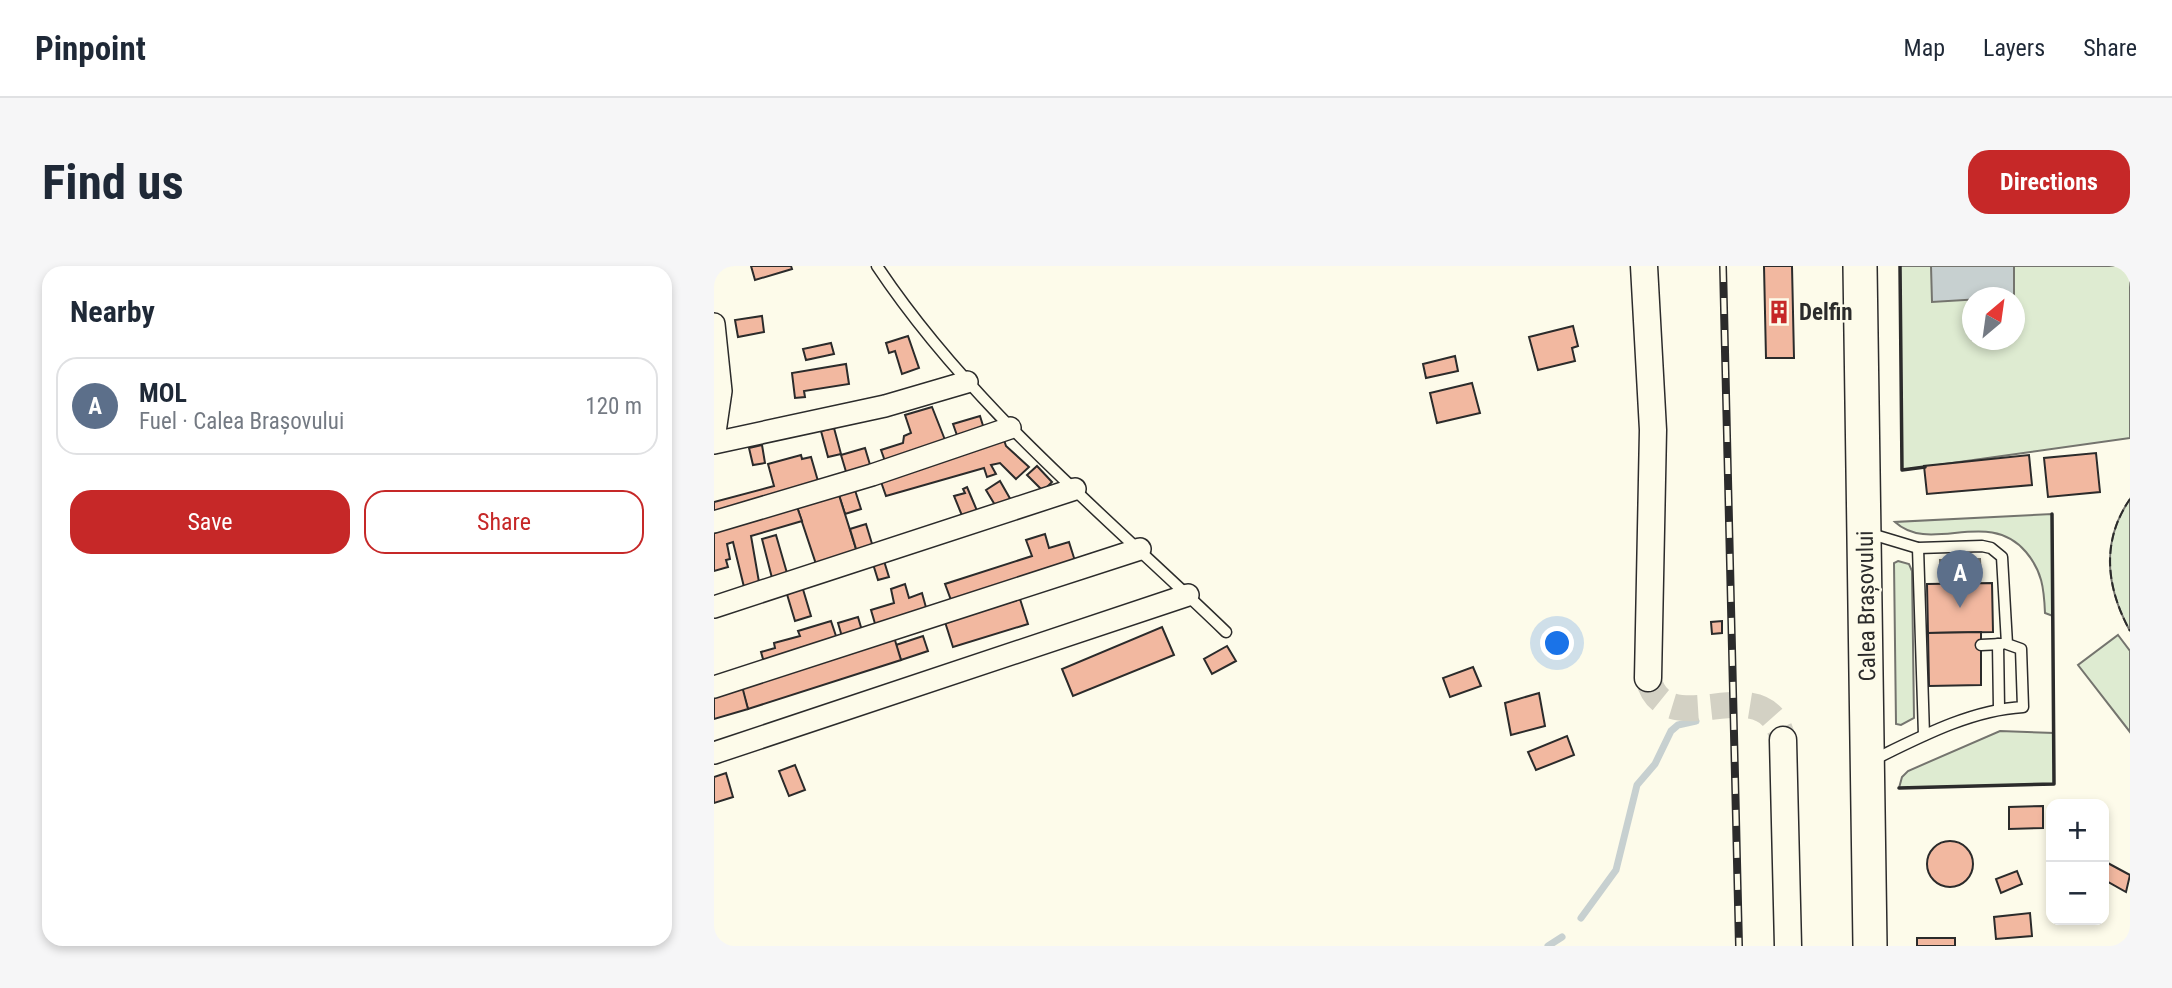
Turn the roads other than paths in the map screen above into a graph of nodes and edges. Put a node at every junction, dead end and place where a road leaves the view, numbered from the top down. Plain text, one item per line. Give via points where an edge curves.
1 (877, 266) edge
2 (1644, 266) edge
3 (1860, 266) edge
4 (714, 324) edge
5 (967, 382) junction
6 (1010, 428) junction
7 (714, 441) edge
8 (1075, 489) junction
9 (714, 522) edge
10 (1865, 532) junction
11 (1918, 548) junction
12 (1140, 549) junction
13 (1188, 595) junction
14 (714, 607) edge
15 (1226, 632) dead end
16 (2002, 644) junction
17 (1981, 645) dead end
18 (1648, 678) tunnel mouth
19 (714, 687) edge
20 (1998, 708) junction
21 (1924, 735) junction
22 (1783, 740) tunnel mouth
23 (714, 753) edge
24 (1868, 762) junction
25 (1788, 946) edge
26 (1870, 946) edge

1 - 5 lane
2 - 18 street via 1653,430
3 - 10 main road, Calea Brașovului
4 - 7 street via 721,391
5 - 6 lane
5 - 7 street via 885,406
6 - 8 lane
6 - 9 street
8 - 12 lane
8 - 14 street
10 - 11 lane
10 - 24 main road, Calea Brașovului
11 - 16 lane via 1982,546 2002,557
11 - 21 lane via 1925,647
12 - 13 lane
12 - 19 street
13 - 15 lane
13 - 23 street
16 - 17 lane
16 - 20 lane
16 - 20 lane via 2021,649 2023,707
20 - 21 lane
21 - 24 lane
22 - 25 street
24 - 26 main road, Calea Brașovului

